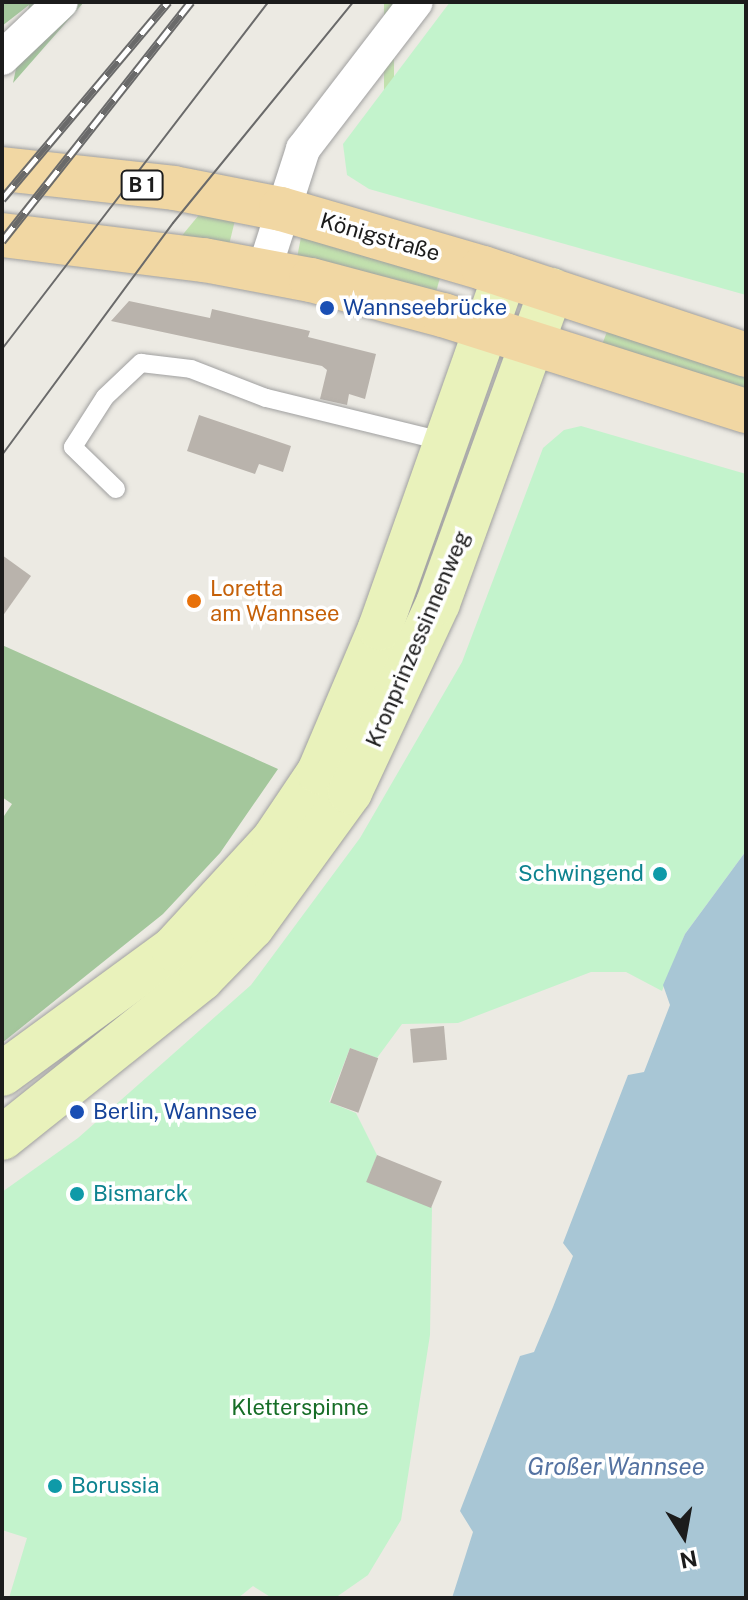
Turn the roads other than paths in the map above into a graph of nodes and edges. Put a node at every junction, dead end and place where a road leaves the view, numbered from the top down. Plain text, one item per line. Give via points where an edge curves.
1 (61, 2) edge
2 (416, 2) edge
3 (2, 58) edge
4 (2, 169) edge
5 (281, 209) junction
6 (2, 235) edge
7 (264, 270) junction
8 (505, 275) junction
9 (551, 290) junction
10 (487, 329) junction
11 (533, 343) junction
12 (746, 355) edge
13 (746, 411) edge
14 (446, 442) junction
15 (491, 458) junction
16 (116, 489) dead end
17 (7, 1060) edge
18 (45, 1107) junction
19 (2, 1138) edge

1 - 3 street
2 - 5 street via 303,149
4 - 5 main road, Königstraße / B 1 via 174,188
5 - 7 street
5 - 8 main road, Königstraße / B 1
6 - 7 main road
7 - 10 main road
8 - 9 main road, Königstraße / B 1
8 - 10 main road, Kronprinzessinnenweg
9 - 11 main road, Kronprinzessinnenweg
9 - 12 main road, Königstraße / B 1
10 - 11 main road
10 - 14 main road, Kronprinzessinnenweg
11 - 13 main road
11 - 15 main road, Kronprinzessinnenweg
14 - 15 main road
14 - 16 lane via 266,398 191,369 141,363 105,397 73,447
14 - 17 main road, Kronprinzessinnenweg via 380,628 319,772 274,839 173,949
15 - 18 main road, Kronprinzessinnenweg via 397,699 350,792 305,858 252,927 201,979
17 - 18 main road
18 - 19 main road, Kronprinzessinnenweg

